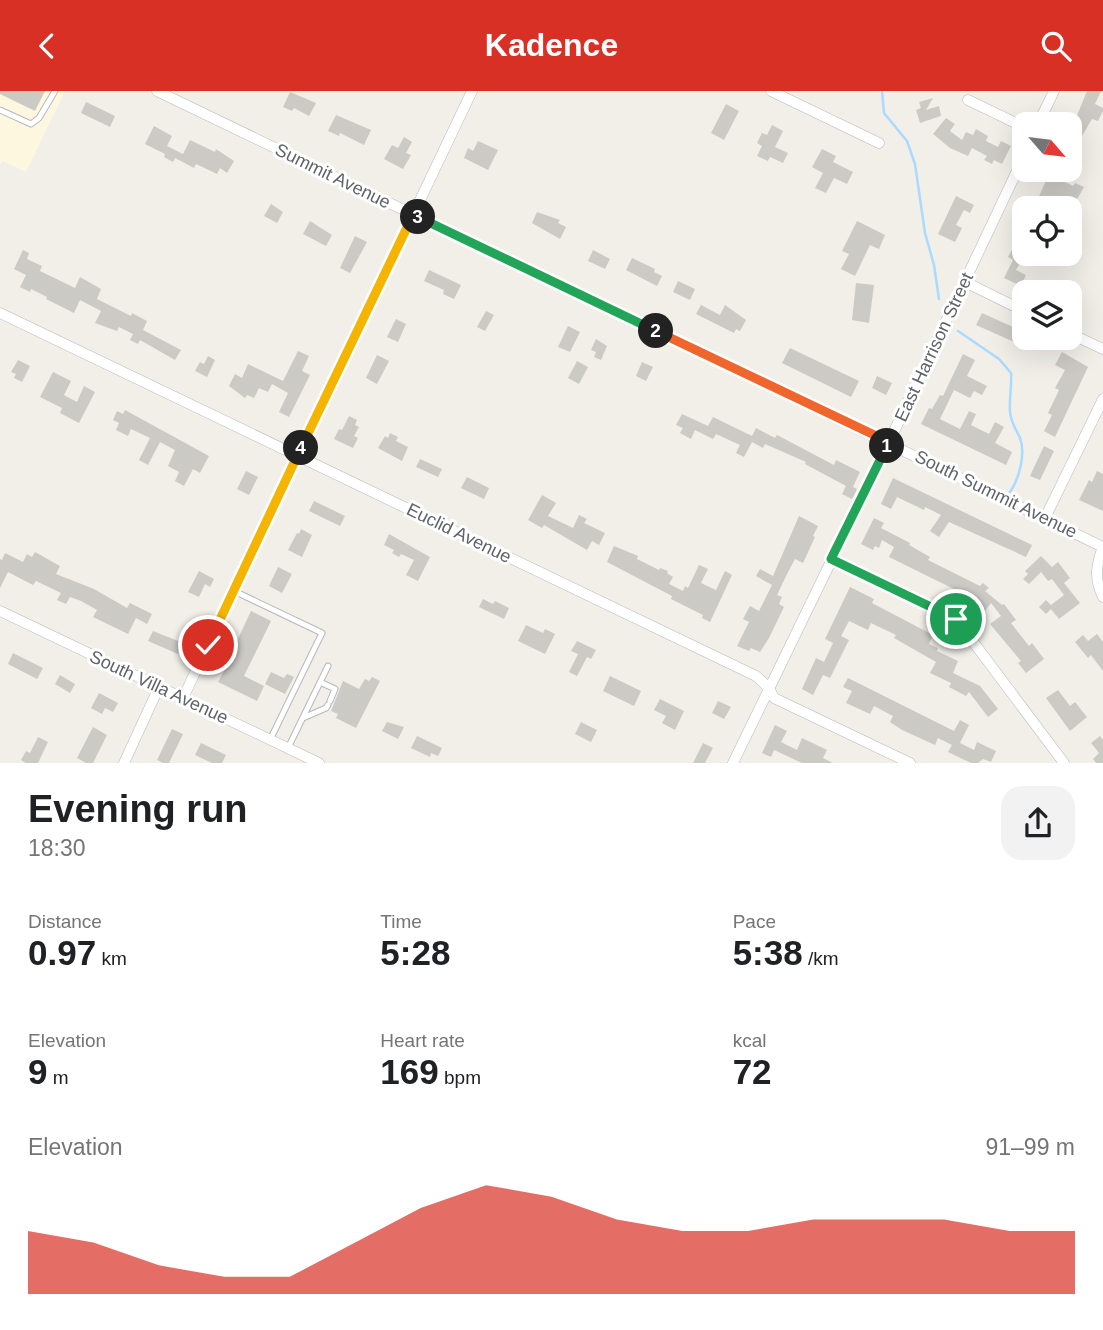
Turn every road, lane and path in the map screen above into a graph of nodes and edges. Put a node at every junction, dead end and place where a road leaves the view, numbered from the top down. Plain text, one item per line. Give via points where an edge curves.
1 (55, 91) edge
2 (157, 91) edge
3 (472, 91) edge
4 (771, 91) edge
5 (1054, 91) edge
6 (968, 100) dead end
7 (0, 110) edge
8 (1044, 112) edge
9 (1012, 121) edge
10 (879, 143) dead end
11 (1012, 182) edge
12 (413, 215) junction
13 (965, 282) junction
14 (1012, 305) edge
15 (0, 313) edge
16 (1082, 339) edge
17 (1103, 349) edge
18 (1103, 399) edge
19 (889, 442) junction
20 (297, 455) junction
21 (1045, 518) junction
22 (1103, 547) edge
23 (831, 559) junction
24 (234, 591) junction
25 (1103, 597) edge
26 (0, 611) edge
27 (328, 666) dead end
28 (320, 682) junction
29 (159, 687) junction
30 (768, 688) junction
31 (183, 698) junction
32 (303, 718) junction
33 (270, 740) junction
34 (288, 748) junction
35 (124, 763) edge
36 (319, 763) edge
37 (733, 763) edge
38 (910, 763) edge
39 (1064, 763) edge

1 - 7 lane via 31,124
2 - 12 street, Summit Avenue
3 - 12 street
4 - 10 street
5 - 8 street
6 - 9 street
11 - 13 street, East Harrison Street
12 - 19 street, Summit Avenue
12 - 20 street
13 - 14 street
13 - 19 street, East Harrison Street
15 - 20 street, Euclid Avenue
16 - 17 street
18 - 21 street
19 - 21 street, South Summit Avenue
19 - 23 street, East Harrison Street
20 - 24 street
20 - 30 street, Euclid Avenue via 756,676
21 - 22 street, South Summit Avenue
22 - 25 street via 1095,567
23 - 30 street, East Harrison Street
23 - 39 street via 956,619
24 - 31 street
24 - 33 lane via 322,633
26 - 29 street, South Villa Avenue
27 - 28 lane
28 - 32 lane
28 - 32 lane via 335,689 329,703
29 - 31 street, South Villa Avenue
29 - 35 street
30 - 37 street, East Harrison Street
30 - 38 street, Euclid Avenue via 774,698
31 - 33 street, South Villa Avenue
32 - 34 lane
33 - 34 street, South Villa Avenue
34 - 36 street, South Villa Avenue

